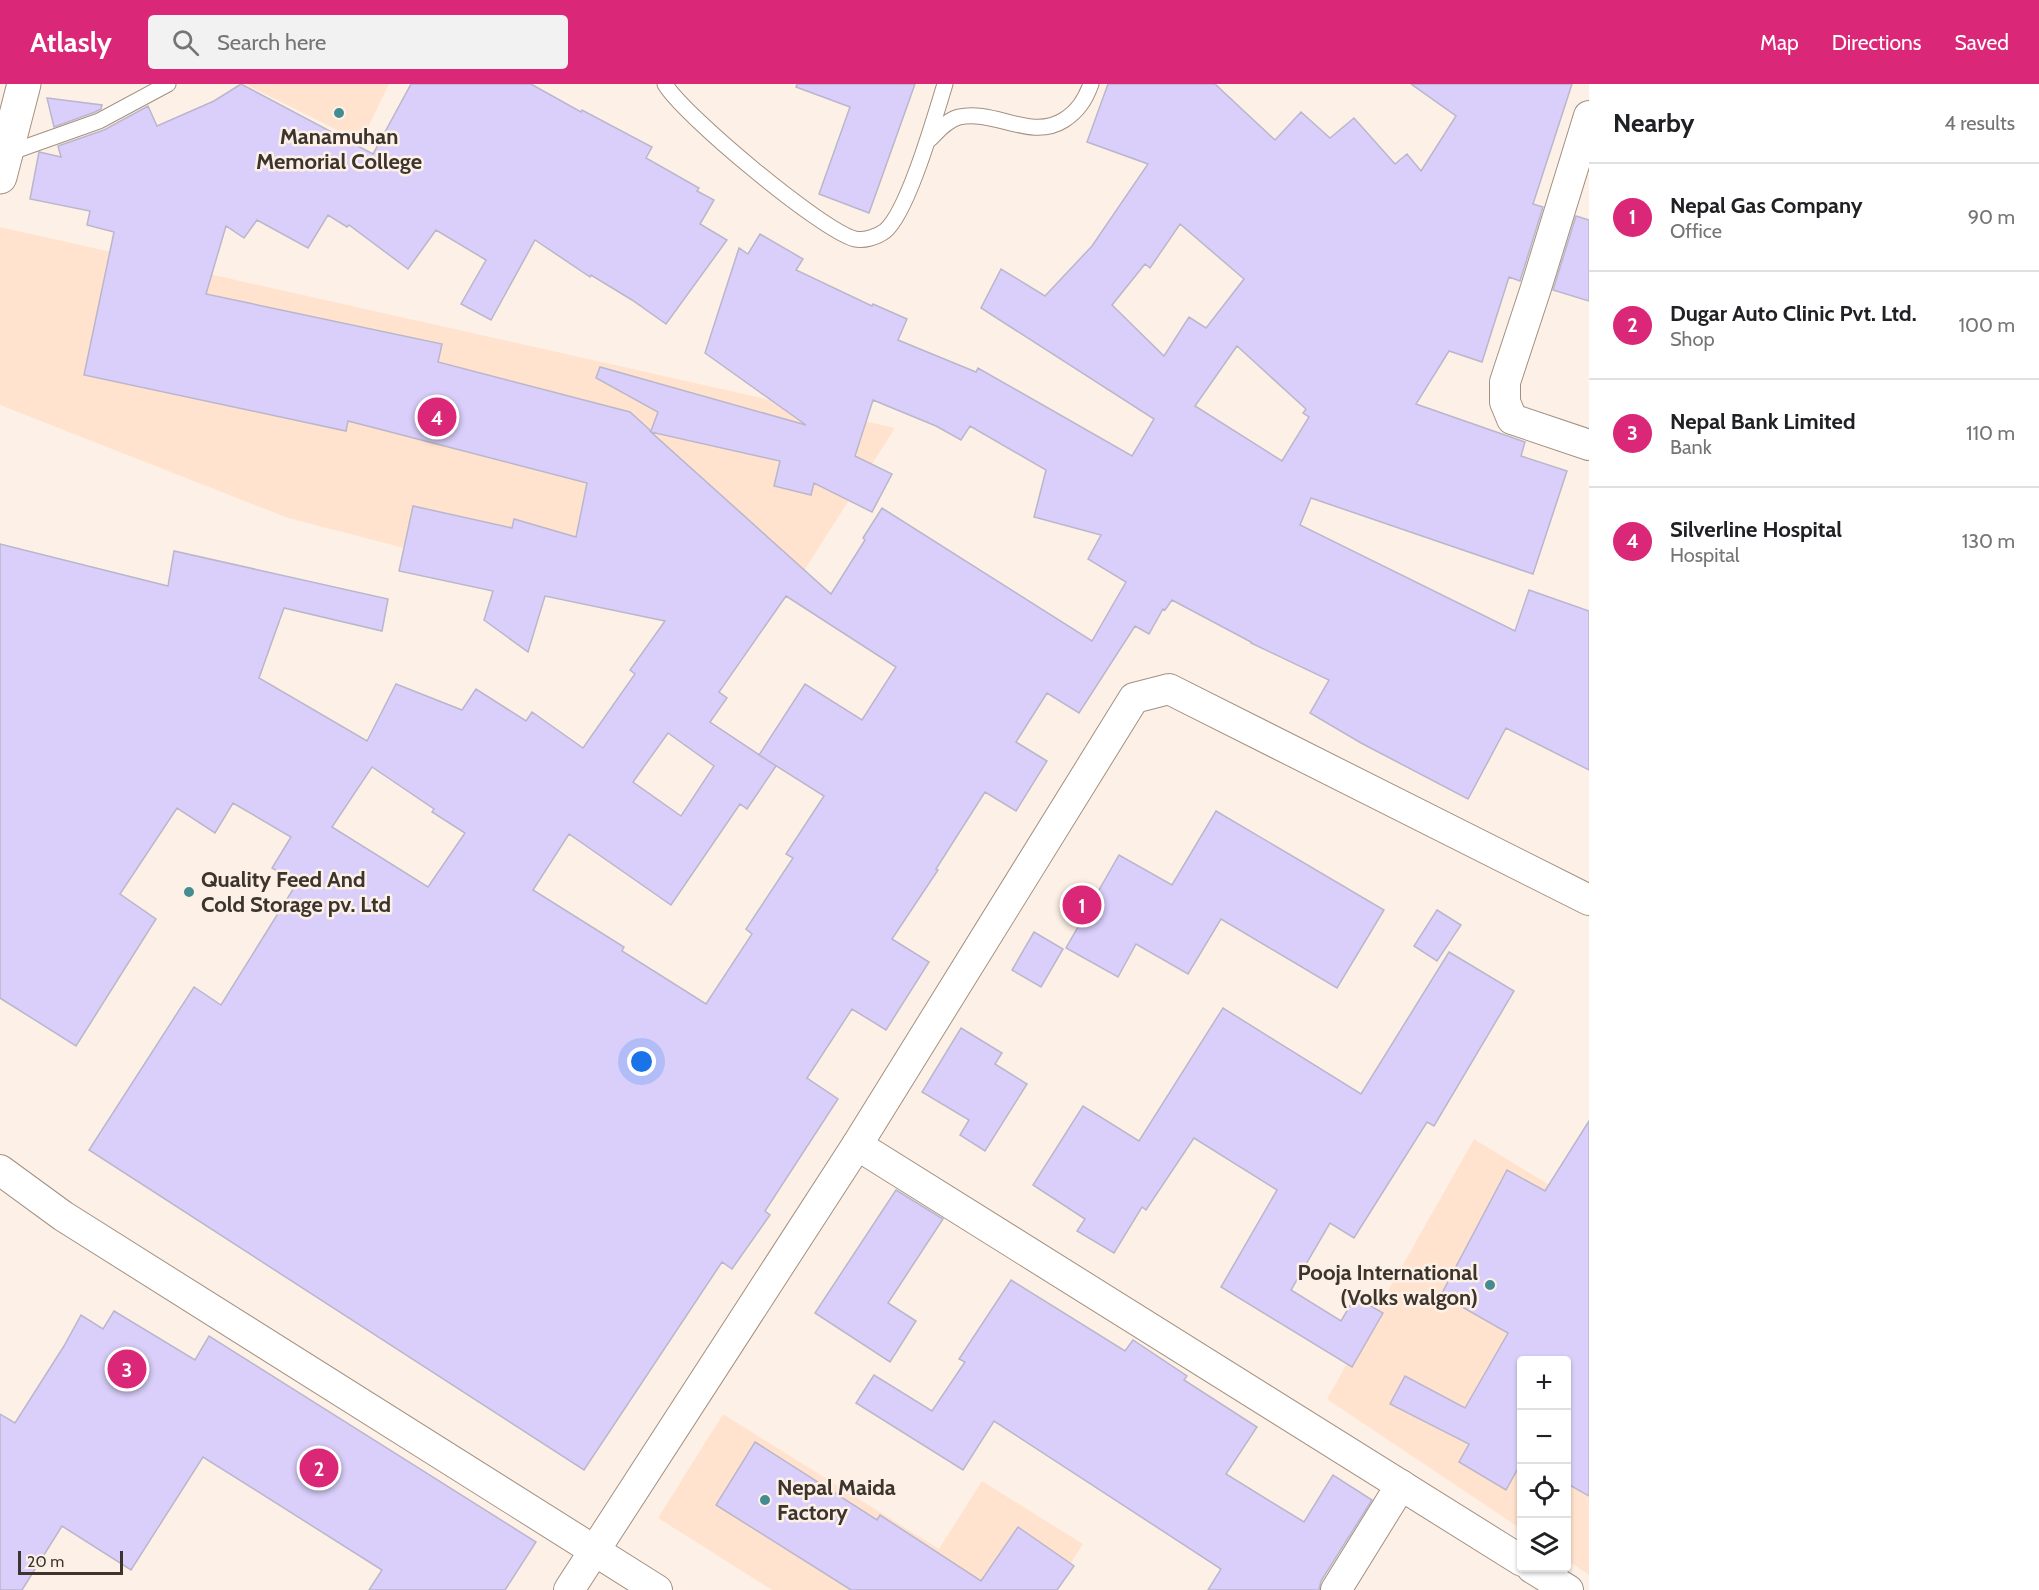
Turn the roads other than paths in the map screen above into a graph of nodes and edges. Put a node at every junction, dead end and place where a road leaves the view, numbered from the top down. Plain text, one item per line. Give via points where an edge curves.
1 (24, 84) edge
2 (168, 84) edge
3 (665, 84) edge
4 (945, 84) edge
5 (1091, 84) edge
6 (1589, 116) edge
7 (926, 144) junction
8 (3, 165) edge
9 (1589, 445) edge
10 (1589, 900) edge
11 (857, 1145) junction
12 (0, 1170) edge
13 (1401, 1485) junction
14 (594, 1551) junction
15 (1517, 1558) edge
16 (1539, 1572) edge
17 (569, 1590) edge
18 (657, 1590) edge
19 (1336, 1590) edge
20 (1568, 1590) edge

1 - 8 main road
2 - 8 lane via 99,122
3 - 7 lane via 679,102 755,170 827,224 853,238 874,237 896,218
4 - 7 lane
5 - 7 lane via 1082,104 1057,124 1030,128 995,118 958,117
6 - 9 street via 1504,382 1505,402 1512,419
10 - 11 street via 1169,689 1134,698
11 - 13 street
11 - 14 street
12 - 14 street via 63,1216
13 - 15 street
13 - 19 street
14 - 17 street
14 - 18 street
16 - 20 street

